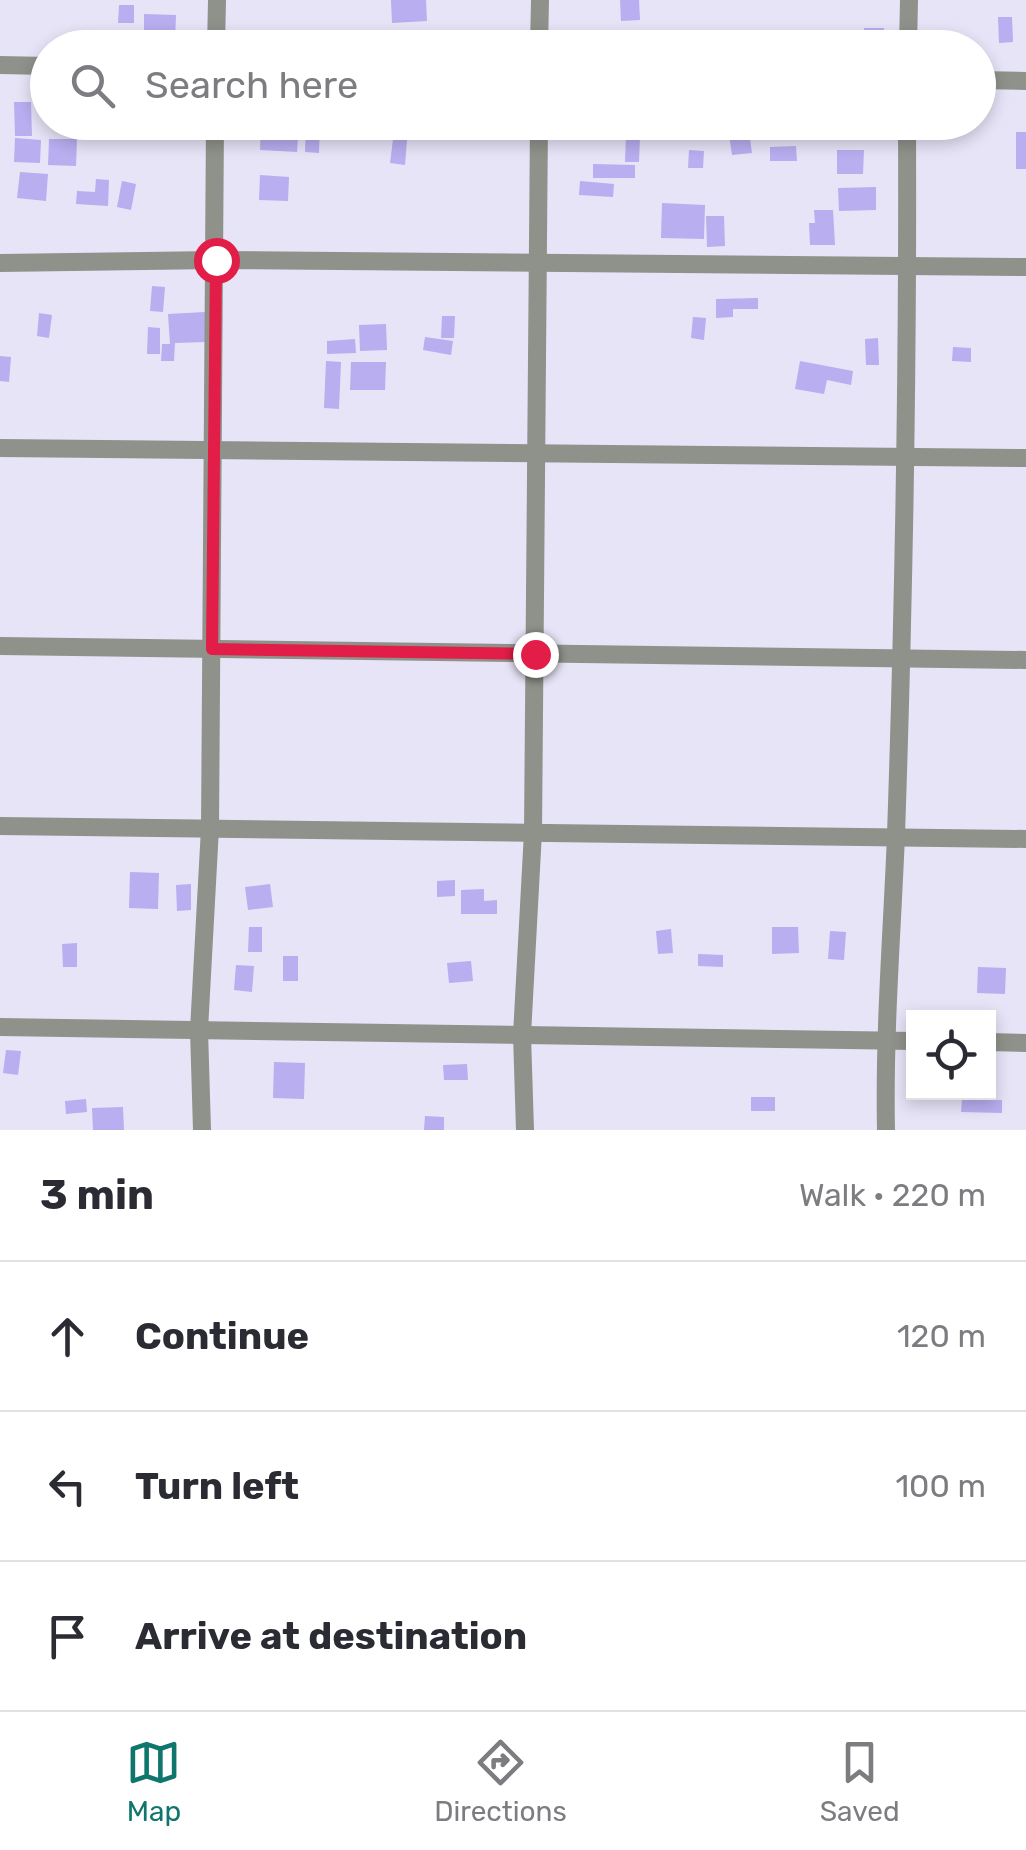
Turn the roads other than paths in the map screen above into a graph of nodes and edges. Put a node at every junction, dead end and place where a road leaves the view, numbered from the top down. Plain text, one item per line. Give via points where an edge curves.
1 (217, 0) edge
2 (540, 0) edge
3 (909, 0) edge
4 (216, 30) edge
5 (539, 30) edge
6 (908, 30) edge
7 (0, 65) edge
8 (30, 66) edge
9 (996, 80) edge
10 (1026, 81) edge
11 (215, 140) edge
12 (539, 140) edge
13 (907, 140) edge
14 (216, 260) junction
15 (0, 262) edge
16 (908, 264) junction
17 (540, 265) junction
18 (1026, 267) edge
19 (0, 448) edge
20 (215, 450) junction
21 (537, 454) junction
22 (904, 457) junction
23 (1026, 458) edge
24 (0, 646) edge
25 (212, 649) junction
26 (535, 654) junction
27 (900, 658) junction
28 (1026, 660) edge
29 (0, 826) edge
30 (210, 828) junction
31 (532, 832) junction
32 (896, 837) junction
33 (1026, 838) edge
34 (0, 1027) edge
35 (199, 1030) junction
36 (522, 1035) junction
37 (884, 1041) junction
38 (906, 1041) edge
39 (996, 1042) edge
40 (1026, 1043) edge
41 (202, 1130) edge
42 (525, 1130) edge
43 (886, 1130) edge

1 - 4 street
2 - 5 street
3 - 6 street
7 - 8 street
9 - 10 street
11 - 14 street
12 - 17 street
13 - 16 street
14 - 15 street
14 - 17 street
14 - 20 street
16 - 17 street
16 - 18 street
16 - 22 street
17 - 21 street
19 - 20 street
20 - 21 street
20 - 25 street
21 - 22 street
21 - 26 street
22 - 23 street
22 - 27 street
24 - 25 street
25 - 26 street
25 - 30 street
26 - 27 street
26 - 31 street
27 - 28 street
27 - 32 street
29 - 30 street
30 - 31 street
30 - 35 street
31 - 32 street
31 - 36 street
32 - 33 street
32 - 37 street
34 - 35 street
35 - 36 street
35 - 41 street
36 - 37 street
36 - 42 street
37 - 38 street
37 - 43 street
39 - 40 street

